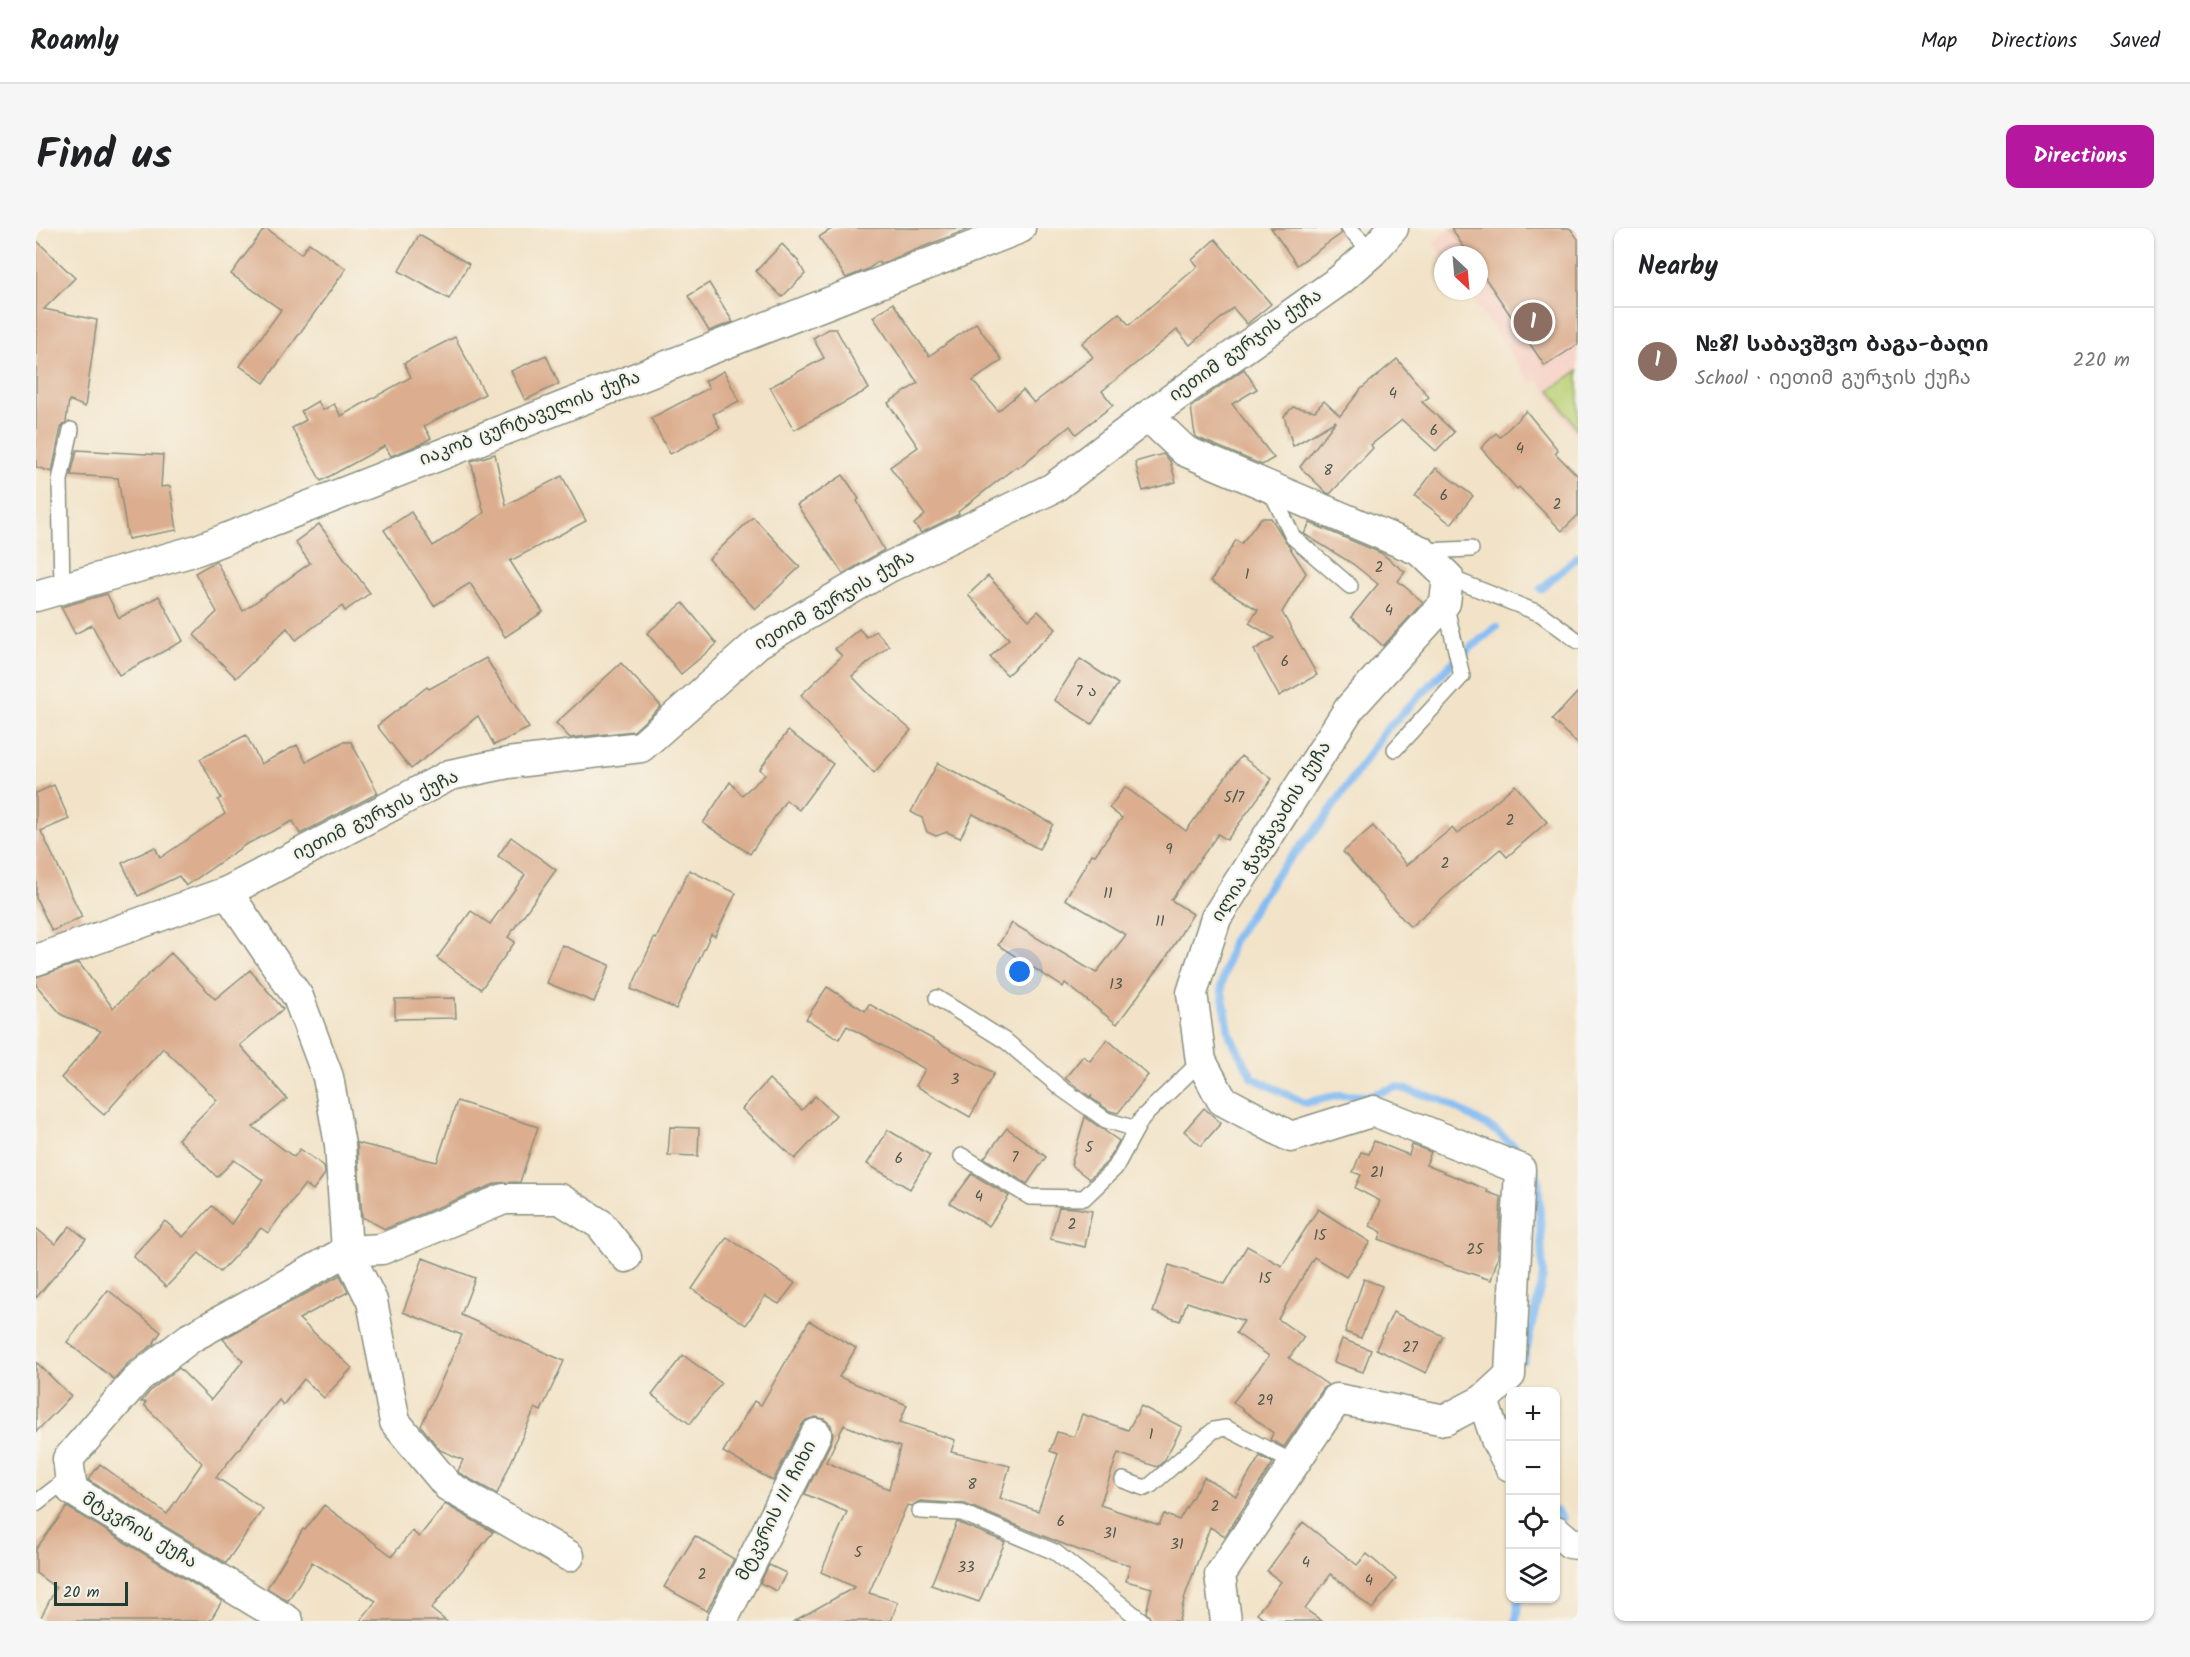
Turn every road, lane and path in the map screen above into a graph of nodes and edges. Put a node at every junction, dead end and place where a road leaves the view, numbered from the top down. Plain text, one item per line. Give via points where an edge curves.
1 (1020, 228) edge
2 (1349, 228) edge
3 (1393, 228) edge
4 (1372, 252) junction
5 (1148, 416) junction
6 (70, 430) dead end
7 (1269, 486) junction
8 (1471, 549) dead end
9 (1421, 551) junction
10 (1350, 586) dead end
11 (1446, 590) junction
12 (49, 592) edge
13 (1578, 641) edge
14 (1395, 749) dead end
15 (227, 892) junction
16 (36, 960) edge
17 (937, 998) dead end
18 (1201, 1061) junction
19 (1136, 1129) junction
20 (962, 1156) dead end
21 (347, 1251) junction
22 (626, 1257) dead end
23 (1483, 1400) junction
24 (816, 1434) dead end
25 (1506, 1459) edge
26 (1294, 1463) junction
27 (71, 1476) junction
28 (1123, 1480) dead end
29 (36, 1503) edge
30 (920, 1511) dead end
31 (1560, 1534) edge
32 (1578, 1544) edge
33 (568, 1556) dead end
34 (288, 1621) edge
35 (722, 1621) edge
36 (1142, 1621) edge
37 (1226, 1621) edge

1 - 12 street, იაკობ ცურტაველის ქუჩა via 197,550
2 - 4 lane
3 - 4 street, იეთიმ გურჯის ქუჩა
4 - 5 street, იეთიმ გურჯის ქუჩა via 1340,280
5 - 7 street via 1185,451
5 - 15 street, იეთიმ გურჯის ქუჩა via 1053,488 886,568 758,643 641,747 508,763 450,775
6 - 12 lane via 60,480
7 - 9 street
7 - 10 lane via 1293,537
8 - 9 lane
9 - 11 street
11 - 13 lane via 1541,614
11 - 14 lane via 1462,676
11 - 18 street, ილია ჭავჭავაძის ქუჩა via 1349,709 1216,918 1192,993
15 - 16 street, იეთიმ გურჯის ქუჩა
15 - 21 street via 298,997 328,1077 340,1145
17 - 19 lane via 1007,1042 1106,1120
18 - 19 lane via 1142,1118
18 - 23 street, ილია ჭავჭავაძის ქუჩა via 1221,1100 1291,1137 1374,1111 1520,1169 1510,1375
19 - 20 lane via 1115,1168 1084,1198 1030,1197
21 - 22 street via 382,1249 504,1199 560,1199 600,1224
21 - 27 street, მტკვრის ქუჩა via 190,1338 139,1377 68,1459
21 - 33 street via 372,1301 395,1422 448,1486
23 - 25 street
23 - 26 street, ილია ჭავჭავაძის ქუჩა via 1445,1420 1337,1399
24 - 35 street, მტკვრის III ჩიხი
26 - 28 lane via 1226,1428 1214,1430 1151,1485 1145,1488
26 - 37 street, ილია ჭავჭავაძის ქუჩა via 1220,1575
27 - 29 lane
27 - 34 street, მტკვრის ქუჩა via 72,1490
30 - 36 lane via 962,1513 1055,1552
31 - 32 street

